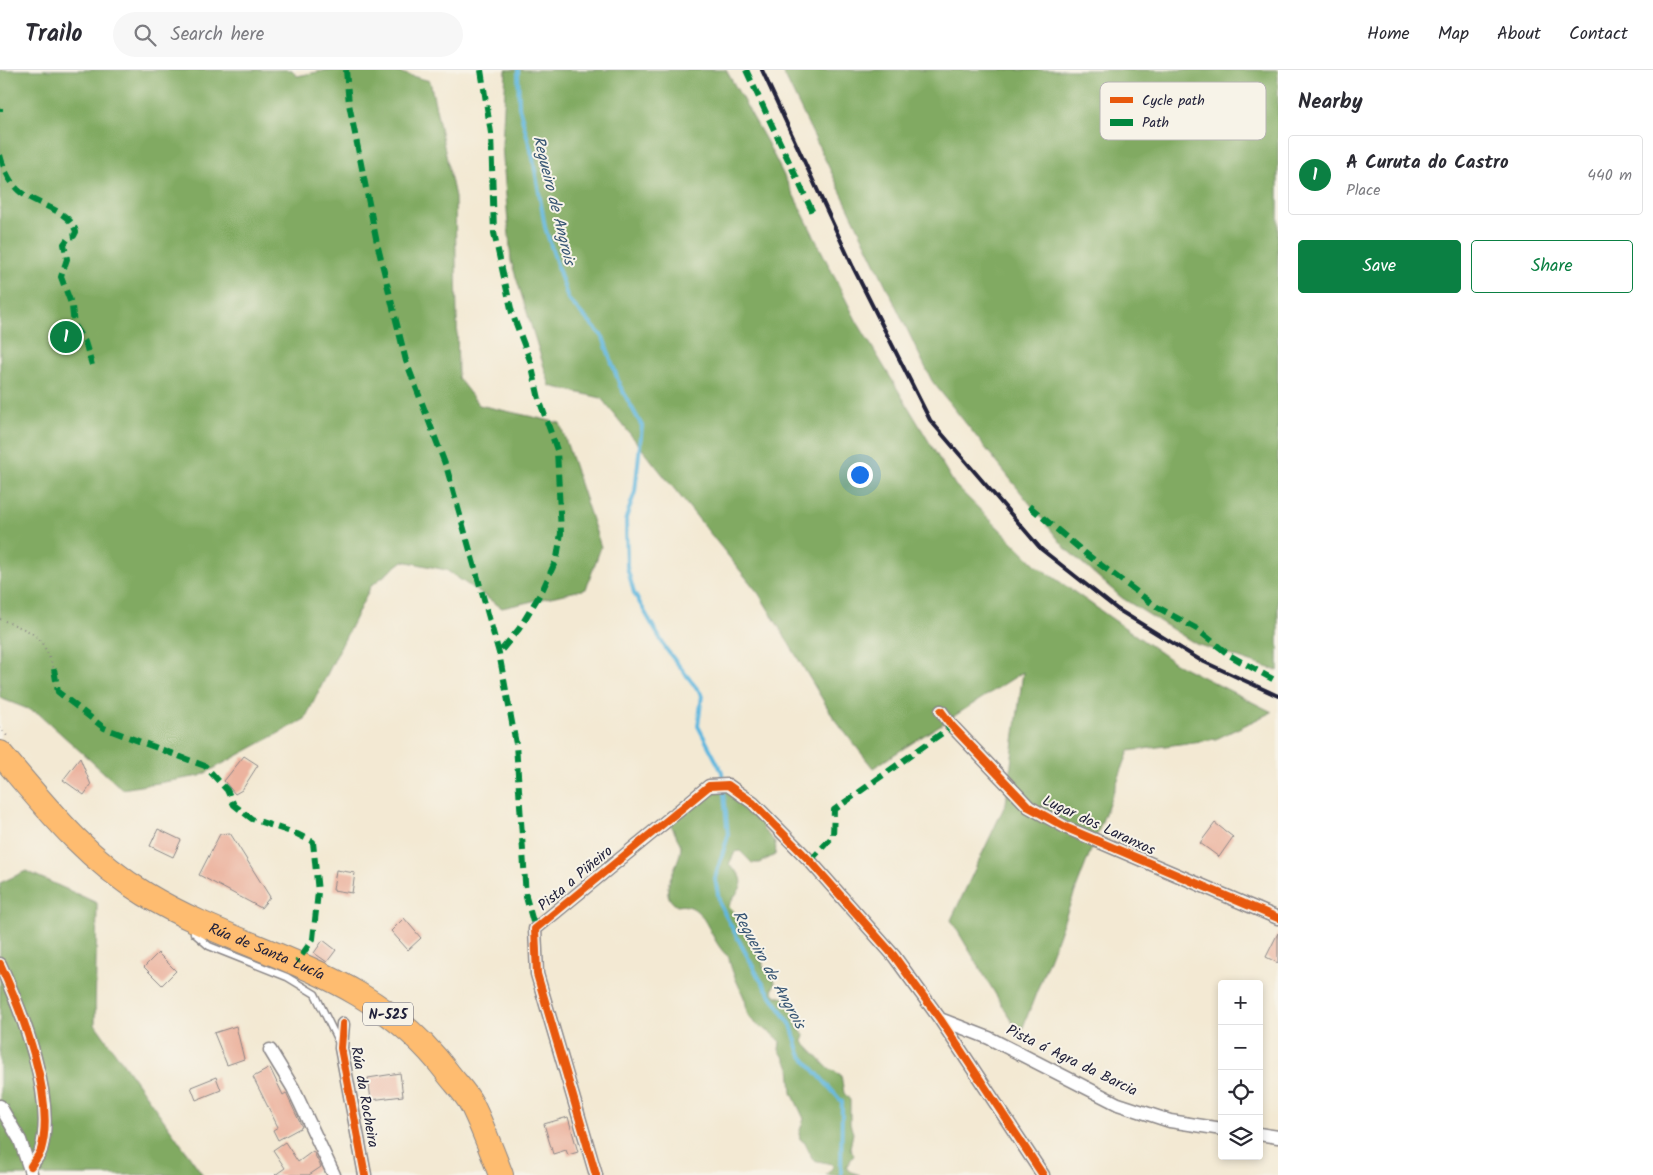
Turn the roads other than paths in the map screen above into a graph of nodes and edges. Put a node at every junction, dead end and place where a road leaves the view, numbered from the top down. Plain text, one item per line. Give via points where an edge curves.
1 (941, 710) dead end
2 (0, 753) edge
3 (0, 774) edge
4 (1278, 918) edge
5 (194, 932) junction
6 (0, 964) edge
7 (940, 1019) junction
8 (343, 1024) dead end
9 (341, 1048) junction
10 (270, 1050) dead end
11 (0, 1106) edge
12 (1218, 1128) edge
13 (1263, 1134) edge
14 (1278, 1136) edge
15 (31, 1171) edge
16 (334, 1175) edge
17 (365, 1175) edge
18 (490, 1175) edge
19 (501, 1175) edge
20 (596, 1175) edge
21 (1043, 1175) edge

1 - 4 street, Lugar dos Laranxos via 952,726 1029,807 1067,828
2 - 19 highway, Rúa de Santa Lucía / N-525 via 66,831 102,864 145,894 190,917 337,980 376,1004 434,1054 471,1104
3 - 5 highway, Rúa de Santa Lucía / N-525 via 63,846 86,867 161,919
5 - 9 lane via 209,946 287,977 315,994
5 - 18 highway, Rúa de Santa Lucía / N-525 via 307,979 356,1005 393,1031 430,1069 461,1112
6 - 15 street via 15,998 43,1091 45,1127 40,1152
7 - 12 street, Pista á Agra da Barcia via 990,1038 1118,1104 1170,1121
7 - 20 street, Pista a Piñeiro via 894,956 810,861 753,803 728,785 709,786 535,929 537,974
7 - 21 street
8 - 9 street, Rúa da Rocheira
9 - 17 street, Rúa da Rocheira
10 - 16 street via 293,1088
11 - 15 street via 20,1140
13 - 14 street

